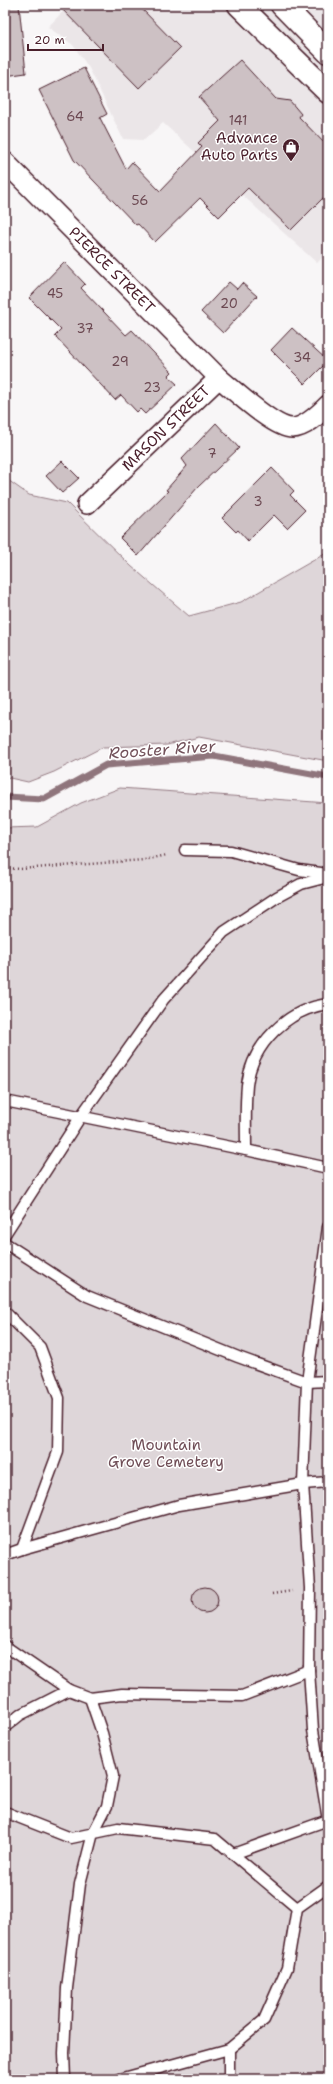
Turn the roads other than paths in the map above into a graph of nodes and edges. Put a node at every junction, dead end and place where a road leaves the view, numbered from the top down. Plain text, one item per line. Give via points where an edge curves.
1 (282, 5) edge
2 (242, 6) edge
3 (328, 52) edge
4 (328, 92) edge
5 (5, 162) edge
6 (219, 378) junction
7 (328, 405) edge
8 (87, 504) dead end
9 (185, 850) road end
10 (328, 876) edge
11 (328, 1004) edge
12 (5, 1100) edge
13 (81, 1116) junction
14 (246, 1150) junction
15 (328, 1168) edge
16 (328, 1227) edge
17 (5, 1234) edge
18 (5, 1244) edge
19 (5, 1312) edge
20 (328, 1381) edge
21 (307, 1382) junction
22 (328, 1482) edge
23 (303, 1484) junction
24 (22, 1549) junction
25 (5, 1555) edge
26 (5, 1646) edge
27 (309, 1670) junction
28 (69, 1690) junction
29 (90, 1698) junction
30 (5, 1727) edge
31 (5, 1812) edge
32 (328, 1820) edge
33 (93, 1833) junction
34 (232, 1854) junction
35 (328, 1886) edge
36 (297, 1908) junction
37 (229, 2049) junction
38 (65, 2079) edge
39 (120, 2079) edge
40 (229, 2079) edge

1 - 3 main road
2 - 4 main road
5 - 6 street, PIERCE STREET
6 - 7 street, MASON STREET via 278,425 293,428 313,419
6 - 8 street, MASON STREET
9 - 10 lane via 231,851
10 - 13 lane via 301,884 224,932 163,1000
11 - 14 lane via 318,1005 294,1015 274,1030 254,1061 247,1084
12 - 13 lane
13 - 14 lane
13 - 17 lane
14 - 15 lane
16 - 21 lane
18 - 21 lane via 87,1296
19 - 24 lane via 40,1347 59,1398 58,1452
20 - 21 lane
21 - 23 lane
22 - 23 lane
23 - 24 lane via 180,1505
23 - 27 lane via 310,1588
24 - 25 lane
26 - 28 lane
27 - 29 lane via 242,1696 122,1694
27 - 32 lane via 313,1730
28 - 29 lane
28 - 30 lane via 20,1714
29 - 33 lane via 113,1776 107,1806
31 - 33 lane via 71,1838
32 - 34 lane
33 - 34 lane via 118,1828 215,1839
33 - 38 lane via 80,1884 67,1988
34 - 36 lane
35 - 36 lane
36 - 37 lane via 287,1968 264,2020
37 - 39 lane
37 - 40 lane

